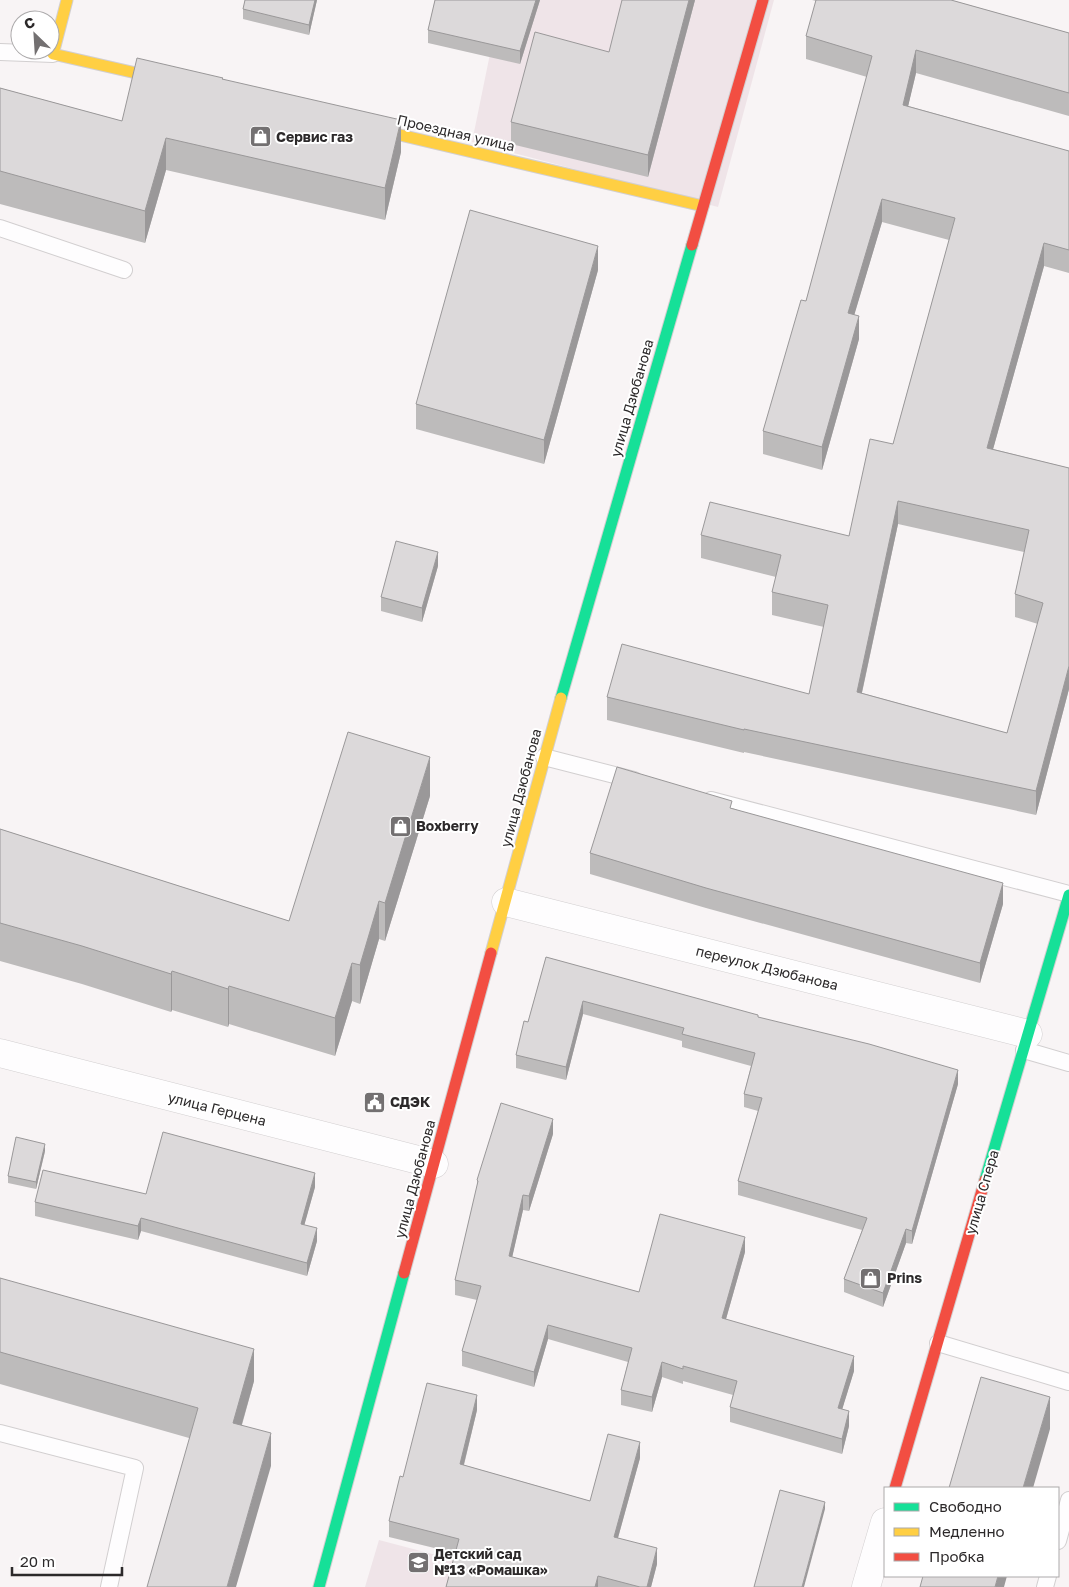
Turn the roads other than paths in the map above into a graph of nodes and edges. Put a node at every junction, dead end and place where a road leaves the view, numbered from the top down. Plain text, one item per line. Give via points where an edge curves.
1 (68, 0) edge
2 (763, 0) edge
3 (60, 29) edge
4 (60, 56) edge
5 (179, 83) edge
6 (354, 124) edge
7 (703, 206) junction
8 (0, 228) edge
9 (124, 270) dead end
10 (544, 757) junction
11 (649, 784) edge
12 (697, 796) edge
13 (1069, 894) edge
14 (506, 902) junction
15 (1026, 1042) junction
16 (0, 1053) edge
17 (1069, 1063) edge
18 (434, 1164) junction
19 (938, 1343) junction
20 (1069, 1382) edge
21 (0, 1433) edge
22 (895, 1487) edge
23 (1069, 1500) edge
24 (884, 1525) edge
25 (1059, 1537) edge
26 (108, 1587) edge
27 (319, 1587) edge
28 (866, 1587) edge

1 - 3 street
2 - 7 street, улица Дзюбанова
4 - 5 street
6 - 7 street, Проездная улица
7 - 10 street, улица Дзюбанова
8 - 9 lane
10 - 11 lane
10 - 14 street, улица Дзюбанова
12 - 13 lane
13 - 15 street, улица Спера
14 - 15 street, переулок Дзюбанова
14 - 18 street, улица Дзюбанова
15 - 17 lane
15 - 19 street, улица Спера
16 - 18 street, улица Герцена
18 - 27 street, улица Дзюбанова
19 - 20 lane
19 - 22 street, улица Спера
21 - 26 lane via 135,1468
23 - 25 lane
24 - 28 street

